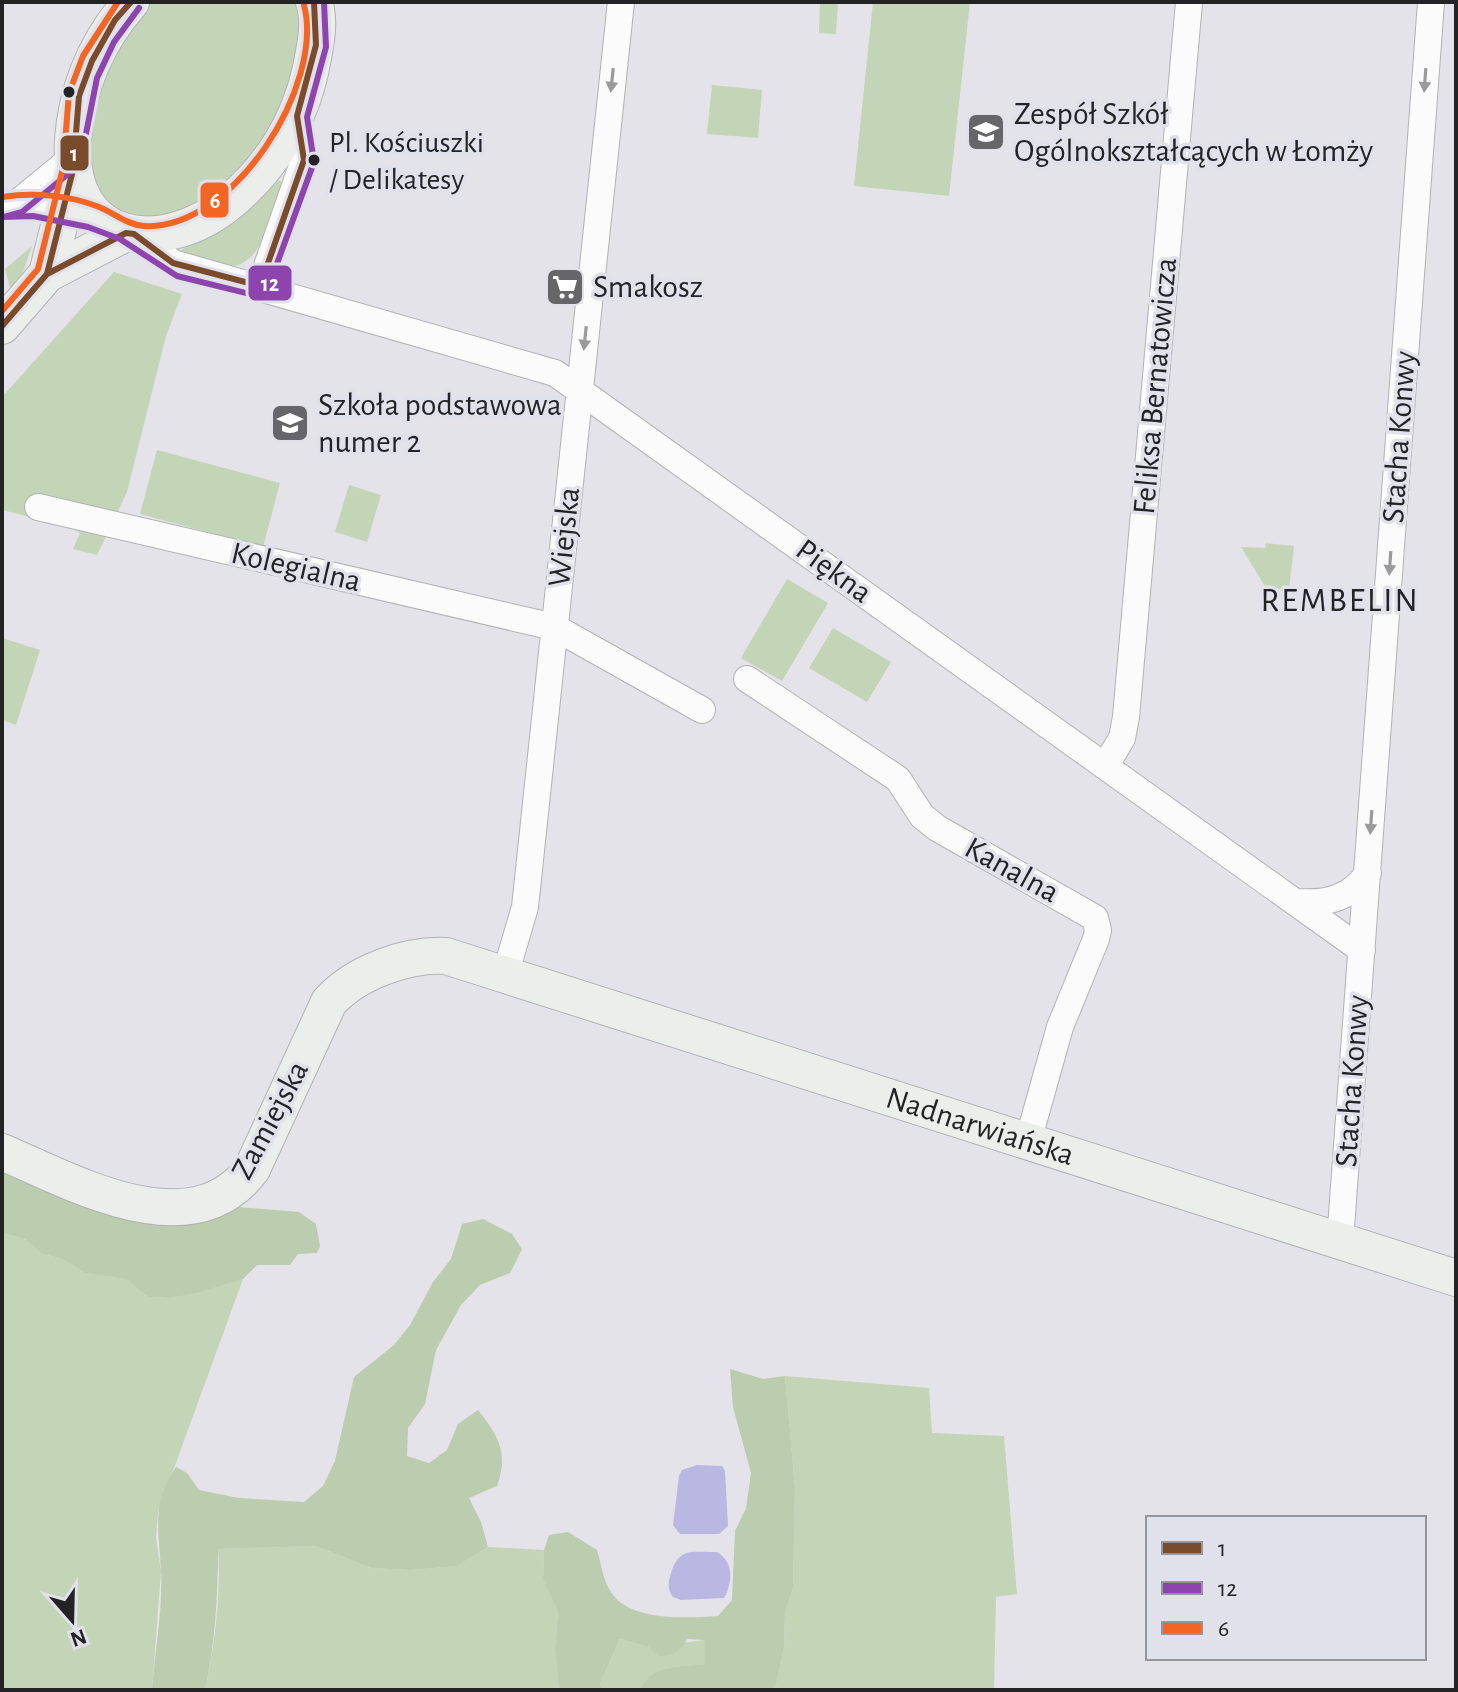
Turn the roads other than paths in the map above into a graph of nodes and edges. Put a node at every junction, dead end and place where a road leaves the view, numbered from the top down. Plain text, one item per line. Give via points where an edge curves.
1 (131, 2) edge
2 (621, 2) edge
3 (1189, 2) edge
4 (1431, 2) edge
5 (318, 5) edge
6 (297, 116) junction
7 (73, 164) junction
8 (9, 205) edge
9 (78, 213) junction
10 (130, 233) junction
11 (47, 274) junction
12 (260, 286) junction
13 (5, 311) edge
14 (580, 389) junction
15 (38, 507) dead end
16 (554, 627) junction
17 (747, 679) dead end
18 (702, 710) dead end
19 (1106, 765) junction
20 (1368, 873) junction
21 (1298, 902) junction
22 (1362, 950) junction
23 (505, 975) junction
24 (1028, 1141) junction
25 (2, 1152) edge
26 (1340, 1241) junction
27 (1456, 1278) edge

1 - 7 street via 92,61 79,96
2 -> 14 street, Wiejska
3 - 19 street, Feliksa Bernatowicza via 1126,717 1122,738
4 -> 20 street, Stacha Konwy
5 - 6 street via 316,45
6 - 10 street via 274,156 206,218 174,232
6 - 12 street via 304,160
7 - 8 street
7 - 9 street
8 - 9 street
9 - 10 street
9 - 11 street
10 - 11 street
10 - 12 street, Piękna via 173,263
11 - 13 street
12 - 14 street, Piękna via 544,369
14 - 16 street, Wiejska
14 - 19 street, Piękna
15 - 16 street, Kolegialna
16 - 18 street
16 - 23 street, Wiejska via 525,907
17 - 24 street, Kanalna via 898,779 922,816 937,828 1095,918 1096,939 1060,1027
19 - 21 street, Piękna
20 - 21 street via 1340,898
20 - 22 street, Stacha Konwy
21 - 22 street, Piękna
22 - 26 street, Stacha Konwy
23 - 24 street, Nadnarwiańska
23 - 25 street, Zamiejska via 431,955 381,969 342,989 329,1002 252,1169 220,1198 184,1206 122,1200
24 - 26 street, Nadnarwiańska
26 - 27 street, Nadnarwiańska

